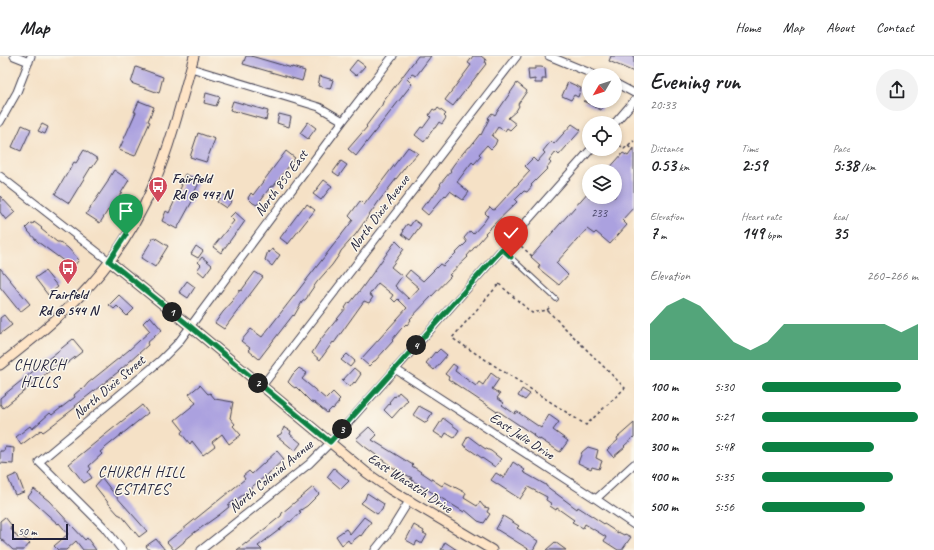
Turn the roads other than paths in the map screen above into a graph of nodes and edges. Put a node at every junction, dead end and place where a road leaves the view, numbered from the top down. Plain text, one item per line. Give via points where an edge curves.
1 (14, 56) edge
2 (194, 56) edge
3 (393, 56) edge
4 (517, 56) edge
5 (549, 56) edge
6 (30, 59) edge
7 (191, 68) junction
8 (582, 70) edge
9 (622, 87) edge
10 (634, 93) edge
11 (634, 101) edge
12 (621, 116) edge
13 (343, 121) junction
14 (0, 122) edge
15 (586, 156) edge
16 (0, 176) edge
17 (502, 249) junction
18 (109, 261) junction
19 (556, 299) dead end
20 (191, 327) junction
21 (0, 365) edge
22 (395, 369) junction
23 (262, 386) junction
24 (330, 442) junction
25 (634, 464) edge
26 (596, 499) junction
27 (409, 501) junction
28 (634, 525) edge
29 (122, 550) edge
30 (202, 550) edge
31 (375, 550) edge
32 (492, 550) edge

1 - 6 street
2 - 7 street
3 - 13 street, North 850 East
4 - 23 street, North Dixie Avenue
5 - 8 street
6 - 14 street via 17,92
7 - 13 street via 319,107
7 - 18 street via 155,182 135,221
9 - 10 street
11 - 12 street
13 - 20 street, North 850 East
15 - 17 street, North Colonial Avenue
16 - 18 street, East Wasatch Drive
17 - 19 lane
17 - 22 street, North Colonial Avenue
18 - 20 street, East Wasatch Drive
18 - 21 street via 73,304
20 - 23 street, East Wasatch Drive
20 - 29 street, North Dixie Street via 160,361 39,462 104,527
22 - 24 street, North Colonial Avenue
22 - 26 street, East Julie Drive
23 - 24 street, East Wasatch Drive
24 - 27 street, East Wasatch Drive via 367,473
24 - 30 street, North Colonial Avenue via 310,464
25 - 26 street
26 - 28 street, East Julie Drive
27 - 31 street
27 - 32 street, East Wasatch Drive

